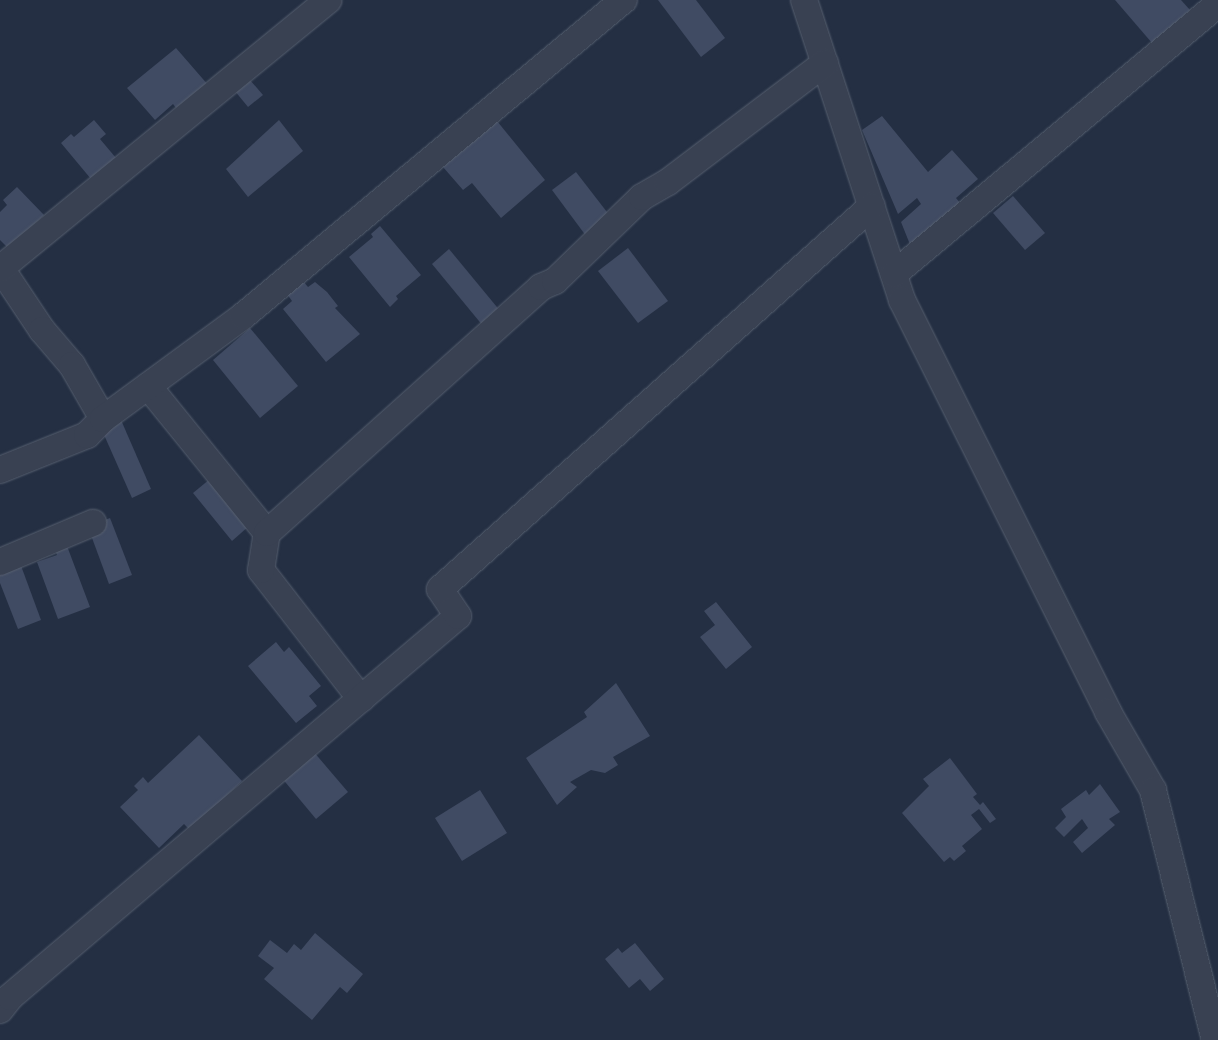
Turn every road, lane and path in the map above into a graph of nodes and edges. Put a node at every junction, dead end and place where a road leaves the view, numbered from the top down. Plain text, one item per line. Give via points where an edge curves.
1 (328, 0) edge
2 (624, 0) edge
3 (804, 0) edge
4 (1218, 4) edge
5 (825, 62) junction
6 (872, 206) junction
7 (0, 267) edge
8 (894, 274) junction
9 (148, 386) junction
10 (103, 419) junction
11 (0, 470) edge
12 (93, 523) dead end
13 (267, 533) junction
14 (0, 562) edge
15 (361, 699) junction
16 (0, 1010) edge
17 (1216, 1040) edge

1 - 7 street
2 - 9 street via 259,304
3 - 5 street
4 - 8 street
5 - 6 street
5 - 13 street via 668,182 642,198 555,281 540,287
6 - 8 street
6 - 15 street via 440,588 458,616
7 - 10 street via 42,330 72,365
8 - 17 street via 902,300 1108,712 1153,790
9 - 10 street
9 - 13 street
10 - 11 street via 87,435
12 - 14 street
13 - 15 street via 262,570
15 - 16 street via 10,997

